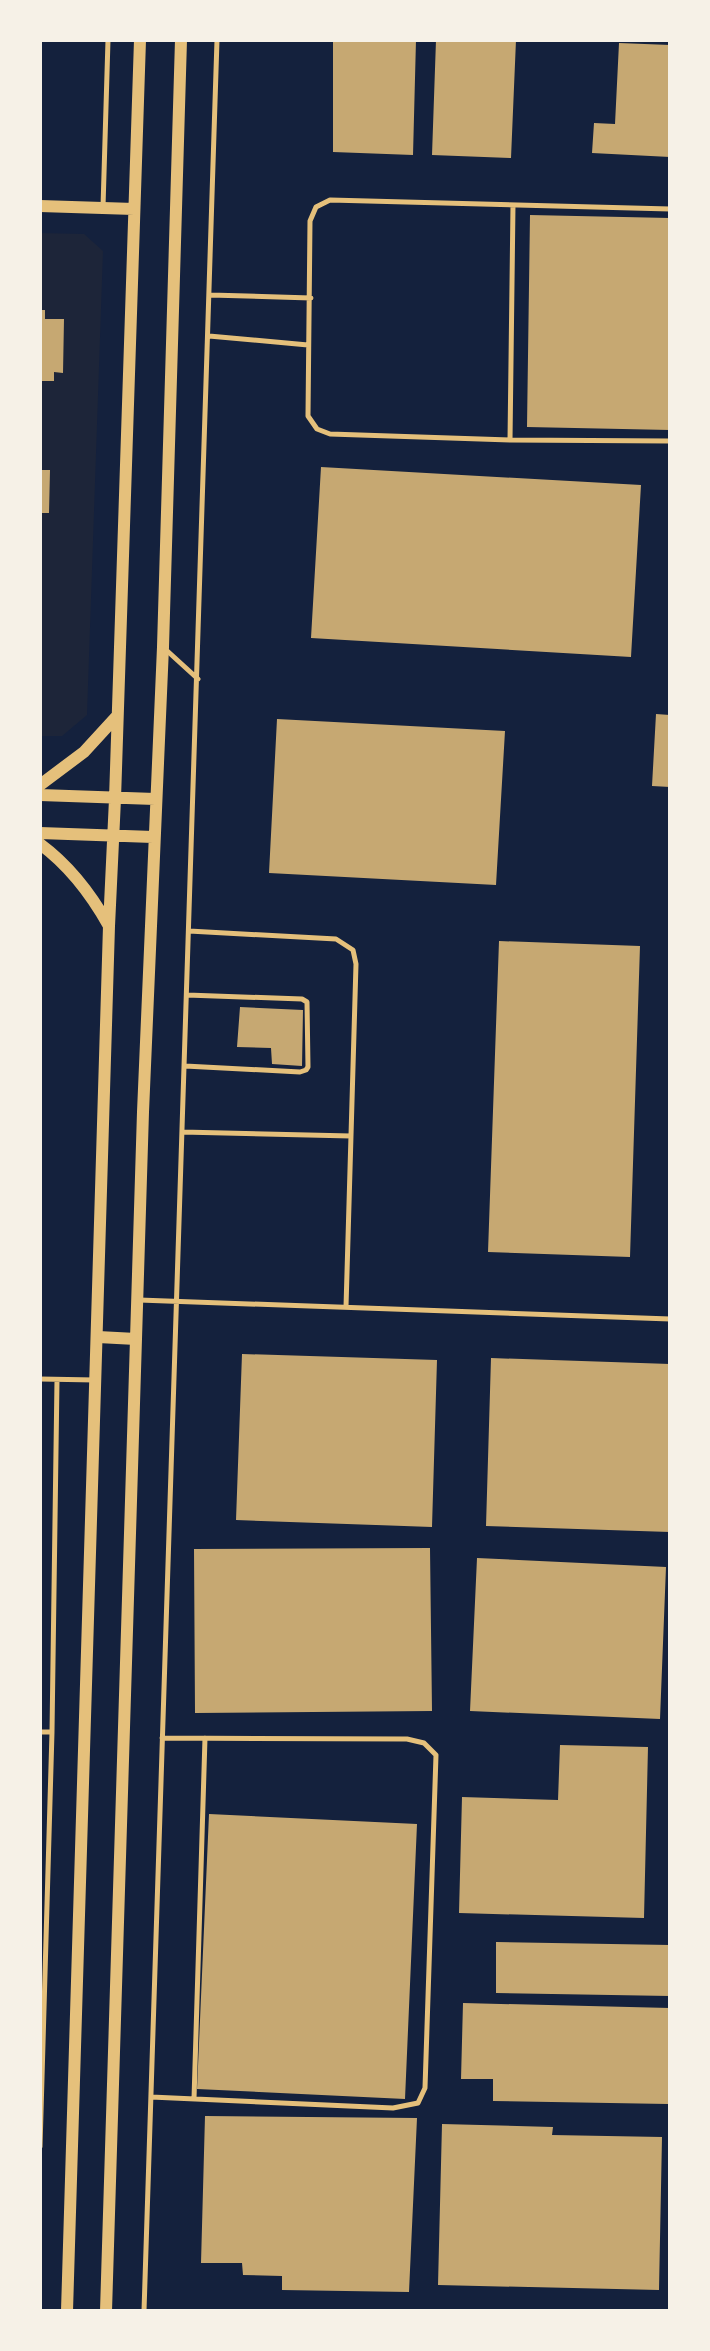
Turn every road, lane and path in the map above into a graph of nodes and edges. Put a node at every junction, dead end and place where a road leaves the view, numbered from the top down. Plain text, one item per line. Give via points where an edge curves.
1 (108, 40) edge
2 (140, 40) edge
3 (181, 40) edge
4 (217, 40) edge
5 (513, 205) junction
6 (40, 206) edge
7 (103, 208) junction
8 (134, 209) junction
9 (670, 209) edge
10 (210, 295) junction
11 (311, 298) junction
12 (209, 336) junction
13 (308, 345) junction
14 (510, 440) junction
15 (670, 441) edge
16 (163, 647) junction
17 (198, 679) junction
18 (117, 716) junction
19 (40, 785) edge
20 (40, 795) edge
21 (115, 799) junction
22 (155, 799) junction
23 (40, 833) edge
24 (114, 836) junction
25 (153, 837) junction
26 (40, 844) edge
27 (109, 926) junction
28 (189, 931) junction
29 (187, 995) junction
30 (185, 1066) junction
31 (182, 1132) junction
32 (351, 1136) junction
33 (137, 1300) junction
34 (176, 1301) junction
35 (346, 1307) junction
36 (670, 1319) edge
37 (98, 1337) junction
38 (136, 1339) junction
39 (40, 1379) edge
40 (57, 1380) junction
41 (97, 1380) junction
42 (40, 1732) edge
43 (52, 1732) junction
44 (162, 1738) junction
45 (205, 1738) junction
46 (151, 2097) junction
47 (194, 2099) junction
48 (40, 2147) edge
49 (67, 2311) edge
50 (106, 2311) edge
51 (144, 2311) edge

1 - 7 lane
2 - 8 street
3 - 16 street
4 - 10 lane
5 - 9 lane
5 - 11 lane via 330,200 316,207 310,221
5 - 14 lane
6 - 7 street
7 - 8 street
8 - 18 street
10 - 11 lane
10 - 12 lane
11 - 13 lane
12 - 13 lane
12 - 17 lane
13 - 14 lane via 308,416 317,429 330,434
14 - 15 lane
16 - 17 lane
16 - 22 street
17 - 28 lane
18 - 19 street via 84,752
18 - 21 street
20 - 21 street
21 - 22 street
21 - 24 street
22 - 25 street
23 - 24 street
24 - 25 street
24 - 27 street
25 - 33 street
26 - 27 street via 86,889
27 - 37 street
28 - 29 lane
28 - 32 lane via 336,939 353,950
29 - 30 lane
29 - 30 lane via 302,999 307,1002 308,1067 300,1072
30 - 31 lane
31 - 32 lane
31 - 34 lane
32 - 35 lane
33 - 34 lane
33 - 38 street
34 - 35 lane
34 - 44 lane
35 - 36 lane
37 - 38 street
37 - 41 street
38 - 50 street
39 - 40 lane
40 - 41 lane
40 - 43 lane
41 - 49 street
42 - 43 lane
43 - 48 lane
44 - 45 lane
44 - 46 lane
45 - 47 lane
45 - 47 lane via 407,1739 424,1743 436,1755 425,2088 418,2103 393,2108
46 - 47 lane
46 - 51 lane

